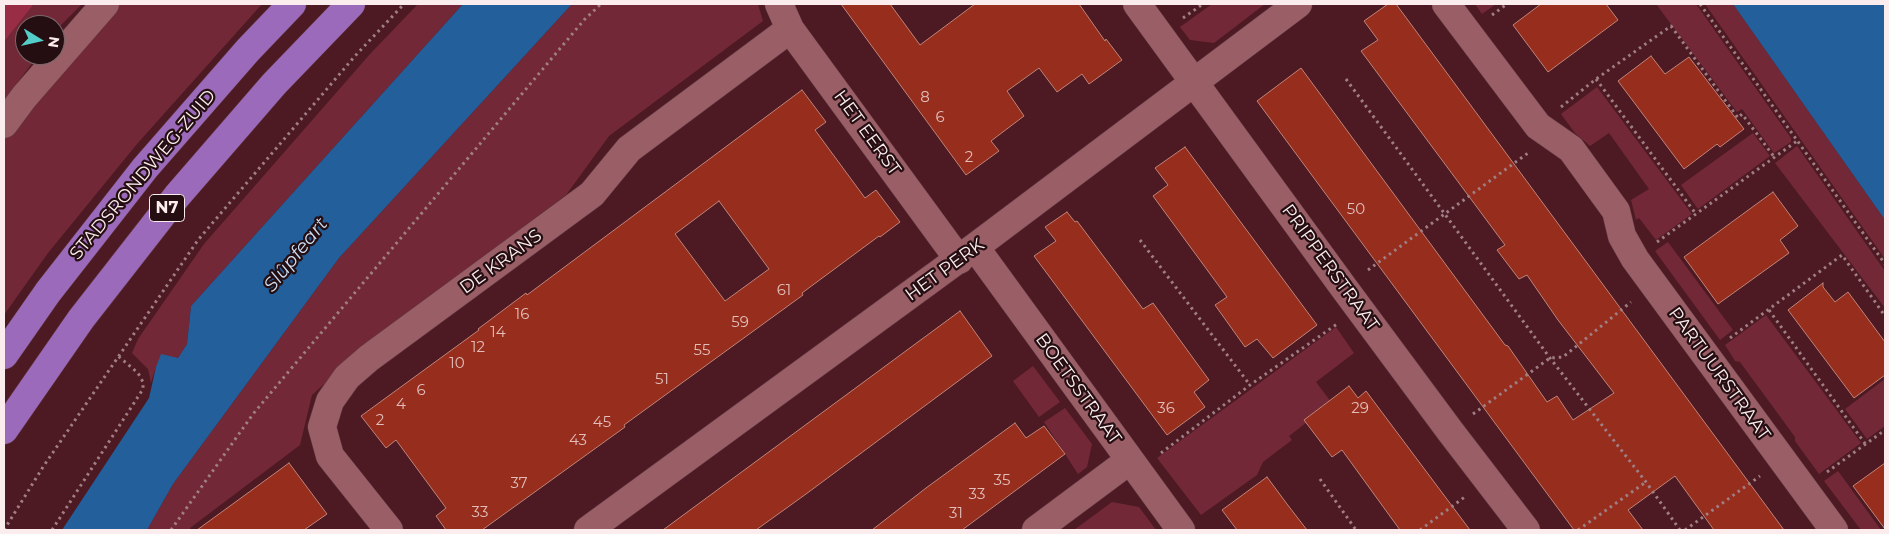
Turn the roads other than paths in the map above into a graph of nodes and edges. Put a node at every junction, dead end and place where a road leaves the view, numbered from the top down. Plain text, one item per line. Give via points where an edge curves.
1 (105, 4) edge
2 (292, 4) edge
3 (351, 4) edge
4 (778, 4) edge
5 (1137, 4) edge
6 (1298, 4) edge
7 (1446, 4) edge
8 (790, 29) junction
9 (1195, 82) junction
10 (4, 124) edge
11 (967, 253) junction
12 (4, 355) edge
13 (4, 430) edge
14 (1134, 466) junction
15 (389, 530) edge
16 (588, 530) edge
17 (1036, 530) edge
18 (1181, 530) edge
19 (1526, 530) edge
20 (1834, 530) edge

1 - 10 street
2 - 12 highway, STADSRONDWEG-ZUID / N7 via 146,168 48,292
3 - 13 highway, N7 via 274,84 177,196 80,319
4 - 8 street, HET EERST
5 - 9 street, PRIPPERSTRAAT
6 - 9 street, HET PERK
7 - 20 street, PARTUURSTRAAT via 1538,126 1571,149 1616,211 1622,236 1635,259
8 - 11 street, HET EERST
8 - 15 street, DE KRANS via 629,149 592,194 347,377 330,401 322,427 330,456
9 - 11 street, HET PERK
9 - 19 street, PRIPPERSTRAAT via 1450,432
11 - 14 street, BOETSSTRAAT
11 - 16 street, HET PERK
14 - 17 street
14 - 18 street, BOETSSTRAAT

